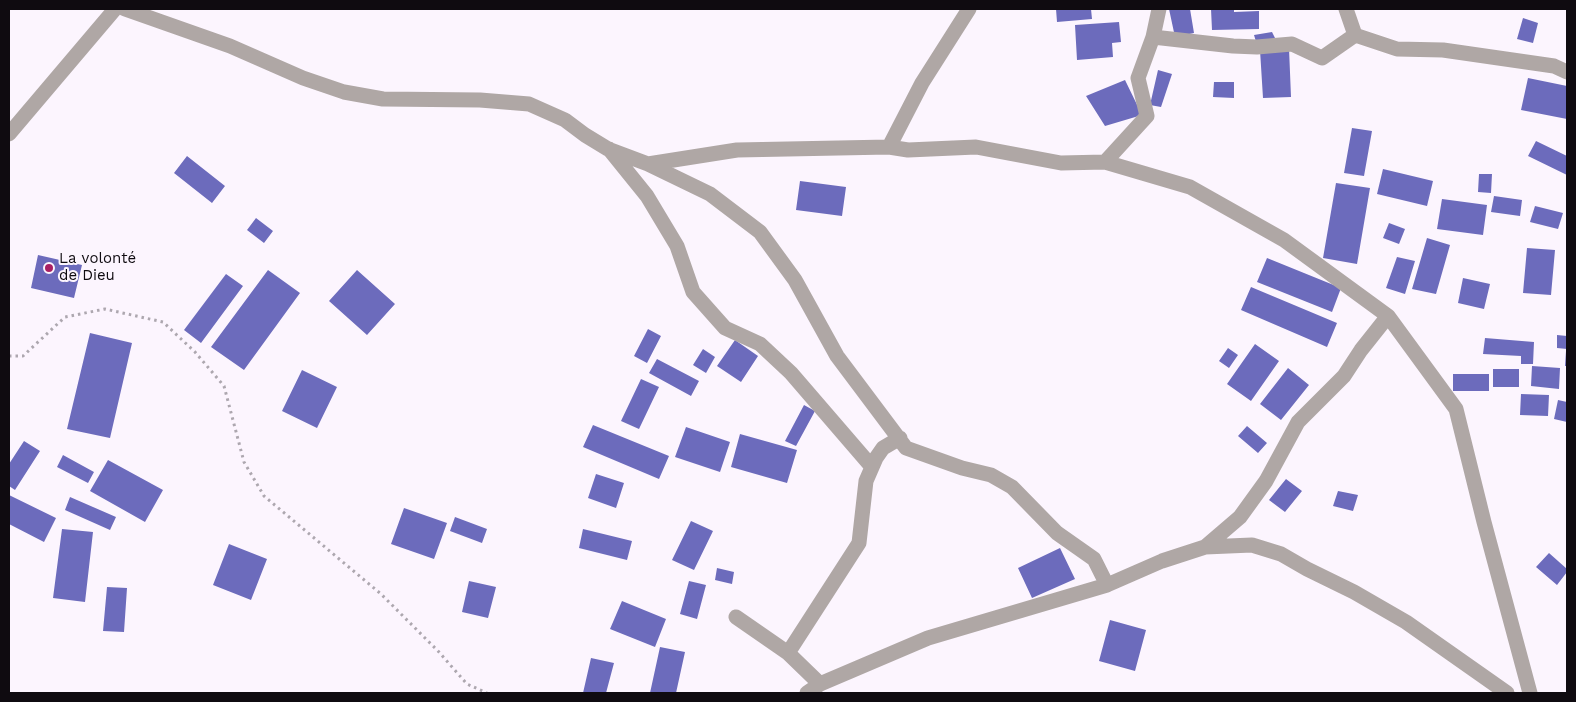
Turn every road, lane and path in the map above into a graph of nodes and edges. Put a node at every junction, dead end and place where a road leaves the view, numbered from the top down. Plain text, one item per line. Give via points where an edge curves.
1 (115, 9) edge
2 (125, 9) edge
3 (969, 9) edge
4 (1159, 9) edge
5 (1346, 9) edge
6 (1355, 35) junction
7 (1153, 37) junction
8 (1567, 72) edge
9 (9, 134) edge
10 (889, 147) junction
11 (608, 149) junction
12 (1105, 162) junction
13 (648, 164) junction
14 (1388, 316) junction
15 (9, 356) edge
16 (900, 438) junction
17 (872, 467) junction
18 (1205, 547) junction
19 (1107, 585) junction
20 (736, 617) dead end
21 (788, 652) junction
22 (820, 684) junction
23 (487, 693) edge
24 (808, 693) edge
25 (1507, 693) edge
26 (1530, 693) edge

1 - 9 street
2 - 11 street via 230,46 344,92 383,99 529,104 565,120
3 - 10 street via 922,83
4 - 7 street
5 - 6 street
6 - 7 street via 1322,58 1292,44 1233,46
6 - 8 street via 1397,49 1443,50 1554,66
7 - 12 street via 1138,78 1147,116
10 - 12 street via 908,150 976,147 1061,162
10 - 13 street via 737,150
11 - 13 street
11 - 17 street via 647,196 677,246 693,292 725,328 760,344 791,373
12 - 14 street via 1190,187 1284,240
13 - 16 street via 710,194 760,232 795,280 837,356
14 - 18 street via 1344,376 1298,422 1266,481 1240,517
14 - 26 street via 1456,409
15 - 23 path via 23,356 65,317 105,309 163,322 224,386 244,462 264,496 381,594 467,684
16 - 17 street via 883,448
16 - 19 street via 906,448 991,475 1012,487 1057,532 1094,559
17 - 21 street via 866,481 859,543
18 - 19 street
18 - 25 street via 1252,546 1281,554 1406,622
19 - 22 street via 928,638
20 - 21 street
21 - 22 street
22 - 24 street

